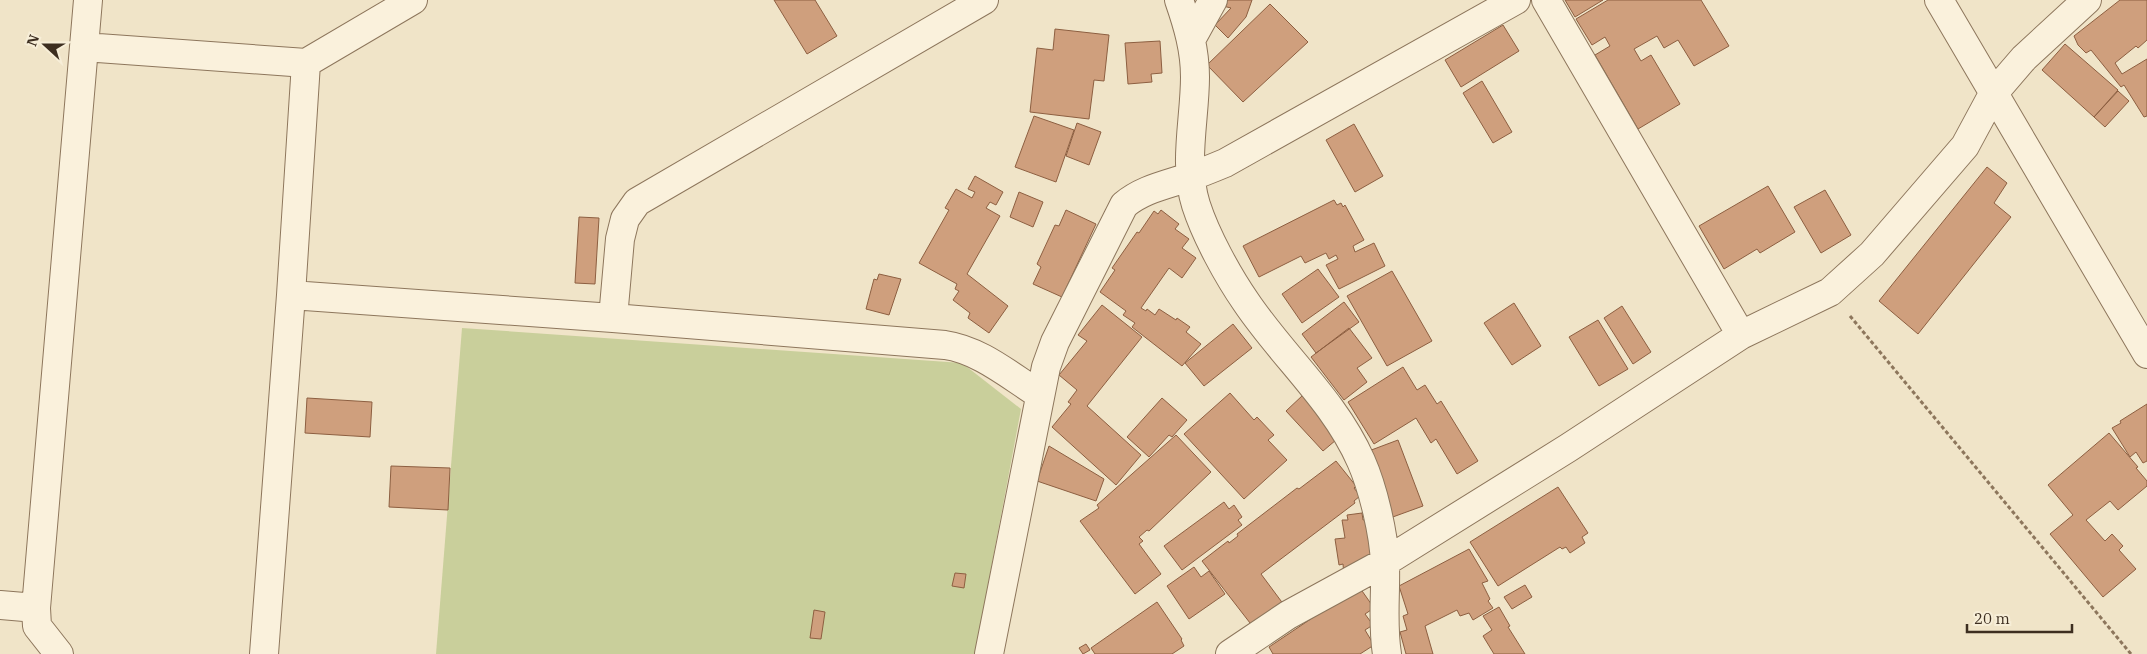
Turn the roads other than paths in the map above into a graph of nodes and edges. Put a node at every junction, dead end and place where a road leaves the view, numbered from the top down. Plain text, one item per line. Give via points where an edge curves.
1 (88, 0) edge
2 (413, 0) edge
3 (984, 0) edge
4 (1179, 0) edge
5 (1213, 0) edge
6 (1516, 0) edge
7 (1546, 0) edge
8 (1939, 0) edge
9 (2087, 0) edge
10 (1192, 38) junction
11 (84, 47) junction
12 (306, 63) junction
13 (1993, 94) junction
14 (1191, 177) junction
15 (292, 295) junction
16 (613, 318) junction
17 (1741, 335) junction
18 (2147, 354) edge
19 (1039, 394) junction
20 (1385, 562) junction
21 (0, 605) edge
22 (36, 608) junction
23 (59, 654) edge
24 (264, 654) edge
25 (989, 654) edge
26 (1230, 654) edge
27 (1387, 654) edge

1 - 11 street
2 - 12 street
3 - 16 street via 636,202 625,219 620,239
4 - 10 street
5 - 10 street
6 - 14 street via 1225,163
7 - 17 street
8 - 13 street
9 - 13 street via 2024,58
10 - 14 street via 1195,77
11 - 12 street
11 - 22 street
12 - 15 street
13 - 17 street via 1965,146 1872,254 1830,292
13 - 18 street
14 - 19 street via 1149,190 1124,205 1055,342
14 - 20 street via 1204,226 1236,286 1349,435 1374,494
15 - 16 street
15 - 24 street
16 - 19 street via 960,347
17 - 20 street
19 - 25 street
20 - 26 street via 1288,614
20 - 27 street via 1384,633
21 - 22 street
22 - 23 street via 37,626

